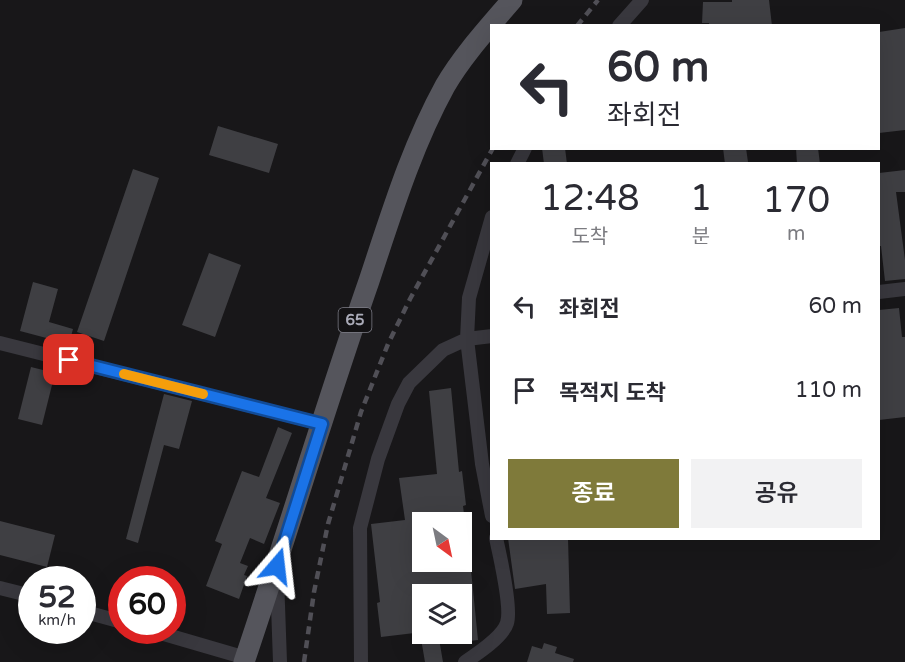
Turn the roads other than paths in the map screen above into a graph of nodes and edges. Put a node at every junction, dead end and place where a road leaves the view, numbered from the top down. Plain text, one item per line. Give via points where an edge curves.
1 (512, 0) edge
2 (642, 0) edge
3 (492, 24) edge
4 (621, 24) edge
5 (490, 27) edge
6 (490, 224) edge
7 (905, 289) edge
8 (880, 292) edge
9 (490, 336) edge
10 (467, 339) junction
11 (0, 343) edge
12 (322, 424) junction
13 (490, 506) edge
14 (496, 540) edge
15 (277, 566) junction
16 (0, 588) edge
17 (18, 592) edge
18 (186, 641) edge
19 (245, 660) edge
20 (280, 662) edge
21 (361, 662) edge
22 (465, 662) edge

1 - 3 main road, 65
2 - 4 street
5 - 12 main road, 65 via 446,85 417,144
6 - 10 street via 469,298
7 - 8 street
9 - 10 street
10 - 13 street
10 - 21 street via 443,350 409,383 378,459 360,528
11 - 12 street
12 - 15 main road, 65
14 - 22 street via 507,624
15 - 19 main road, 65
15 - 20 street
16 - 17 street
18 - 19 street

